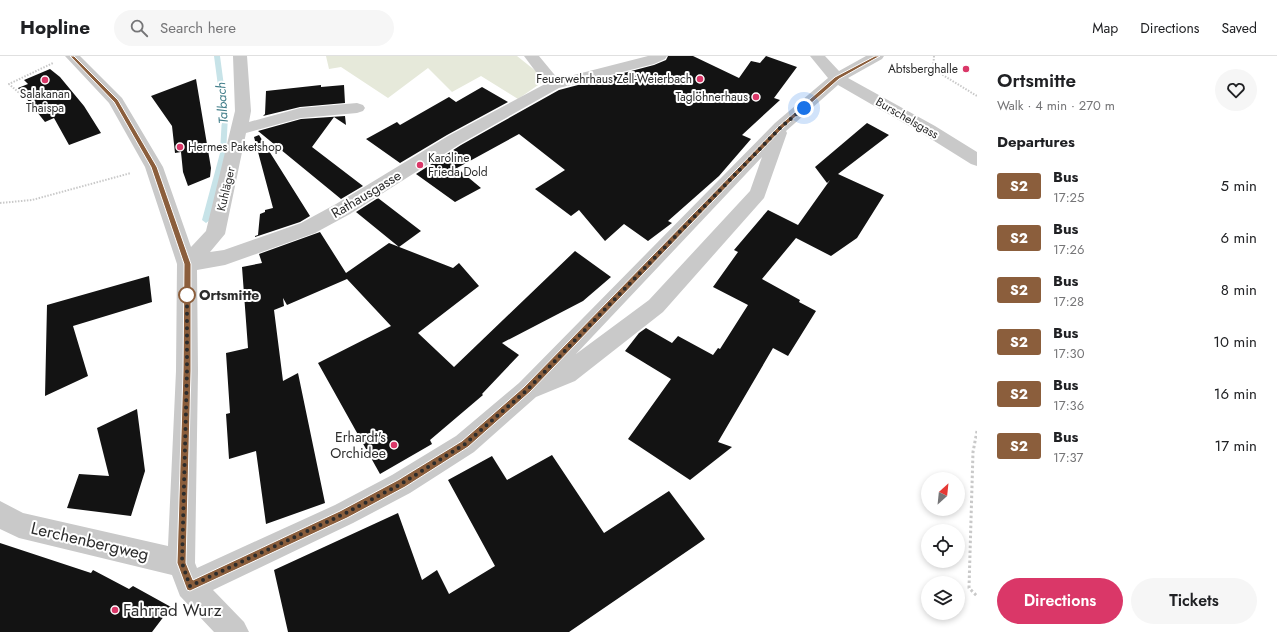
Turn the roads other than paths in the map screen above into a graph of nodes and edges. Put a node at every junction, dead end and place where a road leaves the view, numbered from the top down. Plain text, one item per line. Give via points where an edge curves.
1 (72, 56) edge
2 (240, 56) edge
3 (531, 56) edge
4 (660, 56) edge
5 (817, 56) edge
6 (877, 56) edge
7 (846, 73) junction
8 (554, 85) junction
9 (357, 108) dead end
10 (781, 127) junction
11 (239, 130) junction
12 (977, 160) edge
13 (187, 264) junction
14 (527, 390) junction
15 (0, 514) edge
16 (186, 575) junction
17 (234, 632) edge

1 - 13 street via 116,101 154,167
2 - 11 street, Kuhläger via 242,111
3 - 8 street
4 - 8 street, Rathausgasse
5 - 7 street, Burschelsgass
6 - 7 street
7 - 10 street
7 - 12 street, Burschelsgass via 935,128
8 - 13 street, Rathausgasse via 454,140 308,228 225,256
9 - 11 street via 300,113
10 - 14 street
10 - 14 street via 758,194 656,306 567,374
11 - 13 street, Kuhläger via 215,234
13 - 16 street
14 - 16 street via 465,444 401,484 344,514
15 - 16 street, Lerchenbergweg via 19,524
16 - 17 street

